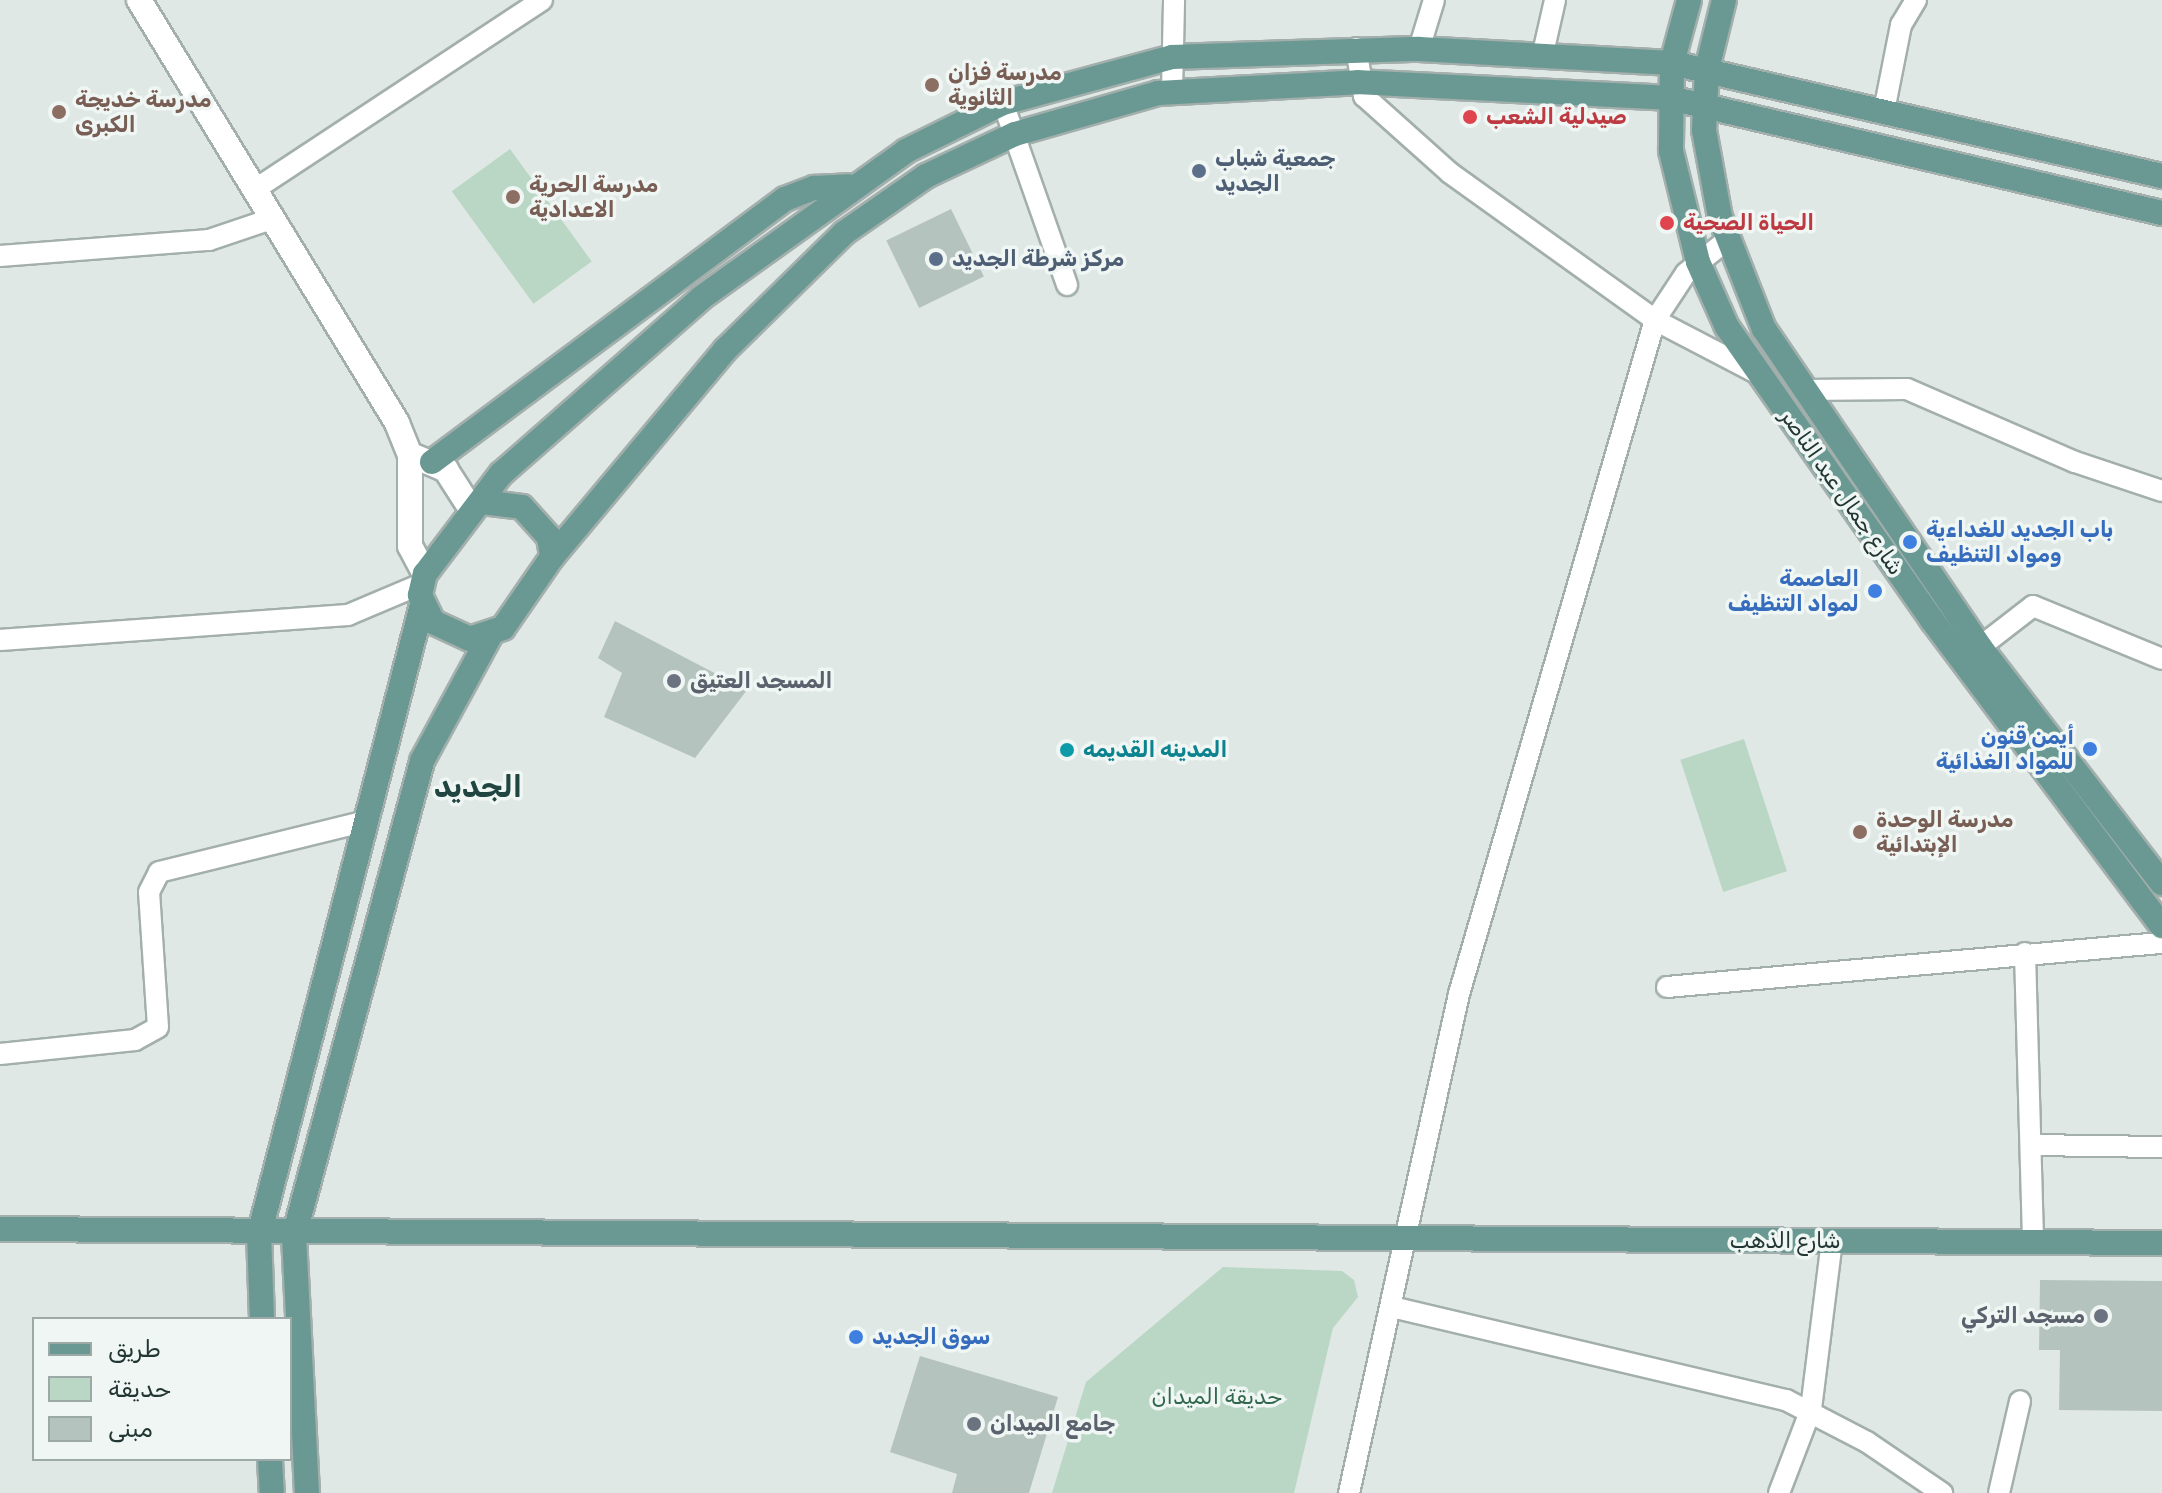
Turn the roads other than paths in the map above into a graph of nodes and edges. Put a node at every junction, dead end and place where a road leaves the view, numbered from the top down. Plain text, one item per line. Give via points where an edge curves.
1 (140, 0) edge
2 (506, 0) edge
3 (1174, 0) edge
4 (1434, 0) edge
5 (1555, 0) edge
6 (1689, 0) edge
7 (1724, 0) edge
8 (1916, 0) edge
9 (533, 6) edge
10 (1356, 48) junction
11 (1419, 49) junction
12 (1543, 53) junction
13 (1172, 57) junction
14 (1672, 63) junction
15 (1707, 69) junction
16 (1358, 82) junction
17 (1172, 91) junction
18 (1670, 98) junction
19 (1003, 103) junction
20 (1705, 103) junction
21 (1884, 111) junction
22 (1015, 134) junction
23 (2162, 176) edge
24 (849, 186) junction
25 (254, 190) junction
26 (2162, 213) edge
27 (271, 219) junction
28 (1727, 240) junction
29 (0, 256) edge
30 (1698, 262) junction
31 (1067, 285) dead end
32 (1655, 320) junction
33 (1755, 372) junction
34 (1805, 390) junction
35 (421, 459) junction
36 (2162, 491) edge
37 (477, 506) junction
38 (552, 557) junction
39 (422, 588) junction
40 (490, 636) junction
41 (0, 640) edge
42 (1980, 647) junction
43 (2162, 659) edge
44 (366, 821) junction
45 (2162, 883) edge
46 (2162, 926) edge
47 (2162, 943) edge
48 (2025, 953) junction
49 (1667, 987) dead end
50 (0, 1054) edge
51 (2032, 1145) junction
52 (2162, 1147) edge
53 (0, 1229) edge
54 (259, 1235) junction
55 (294, 1236) junction
56 (1408, 1240) junction
57 (1832, 1241) junction
58 (2033, 1242) junction
59 (2162, 1243) edge
60 (1392, 1307) junction
61 (262, 1317) edge
62 (2020, 1401) dead end
63 (1811, 1409) junction
64 (270, 1461) edge
65 (272, 1493) edge
66 (307, 1493) edge
67 (1349, 1493) edge
68 (1779, 1493) edge
69 (1942, 1493) edge
70 (1999, 1493) edge

1 - 25 street
2 - 9 street
3 - 13 street
4 - 11 street
5 - 12 street
6 - 14 main road, شارع جمال عبد الناصر
7 - 15 main road, شارع جمال عبد الناصر
8 - 21 street via 1901,25
9 - 25 street
10 - 11 main road
10 - 13 main road
10 - 16 street
11 - 12 main road
12 - 14 main road
13 - 17 street
13 - 19 main road
14 - 15 main road
14 - 18 main road, شارع جمال عبد الناصر
15 - 20 main road, شارع جمال عبد الناصر
15 - 21 main road
16 - 17 main road
16 - 18 main road
16 - 32 street via 1377,111 1450,173
17 - 22 main road via 1087,109
18 - 20 main road
18 - 30 main road, شارع جمال عبد الناصر via 1671,151
19 - 22 street
19 - 24 main road
20 - 26 main road
20 - 28 main road, شارع جمال عبد الناصر
21 - 23 main road
22 - 31 street
22 - 38 main road via 926,176 789,281
24 - 35 main road via 814,188 785,199
24 - 37 main road via 567,410
25 - 27 street
27 - 29 street via 209,240
27 - 35 street
28 - 30 street
28 - 34 main road, شارع جمال عبد الناصر via 1764,329
30 - 32 street
30 - 33 main road, شارع جمال عبد الناصر
32 - 33 street
32 - 56 street via 1459,994
33 - 46 main road, شارع جمال عبد الناصر
34 - 36 street via 1907,389 2075,462
34 - 42 main road, شارع جمال عبد الناصر
35 - 37 street via 458,482
35 - 39 street via 410,546
37 - 38 main road via 522,507 539,519
37 - 39 main road
38 - 40 main road via 512,617
39 - 40 main road via 449,634
39 - 41 street via 348,615
39 - 44 main road
40 - 55 main road via 422,761
42 - 43 street via 2033,606
42 - 45 main road, شارع جمال عبد الناصر
44 - 50 street via 159,872 149,892 158,1027 135,1040
44 - 54 main road
47 - 48 street
48 - 49 street
48 - 51 street
51 - 52 street
51 - 58 street
53 - 54 main road, شارع الذهب
54 - 55 main road, شارع الذهب
54 - 61 main road
55 - 56 main road, شارع الذهب
55 - 66 main road
56 - 57 main road, شارع الذهب
56 - 60 street
57 - 58 main road, شارع الذهب
57 - 63 street
58 - 59 main road, شارع الذهب
60 - 63 street via 1667,1367
60 - 67 street
62 - 70 street
63 - 68 street
63 - 69 street
64 - 65 main road

